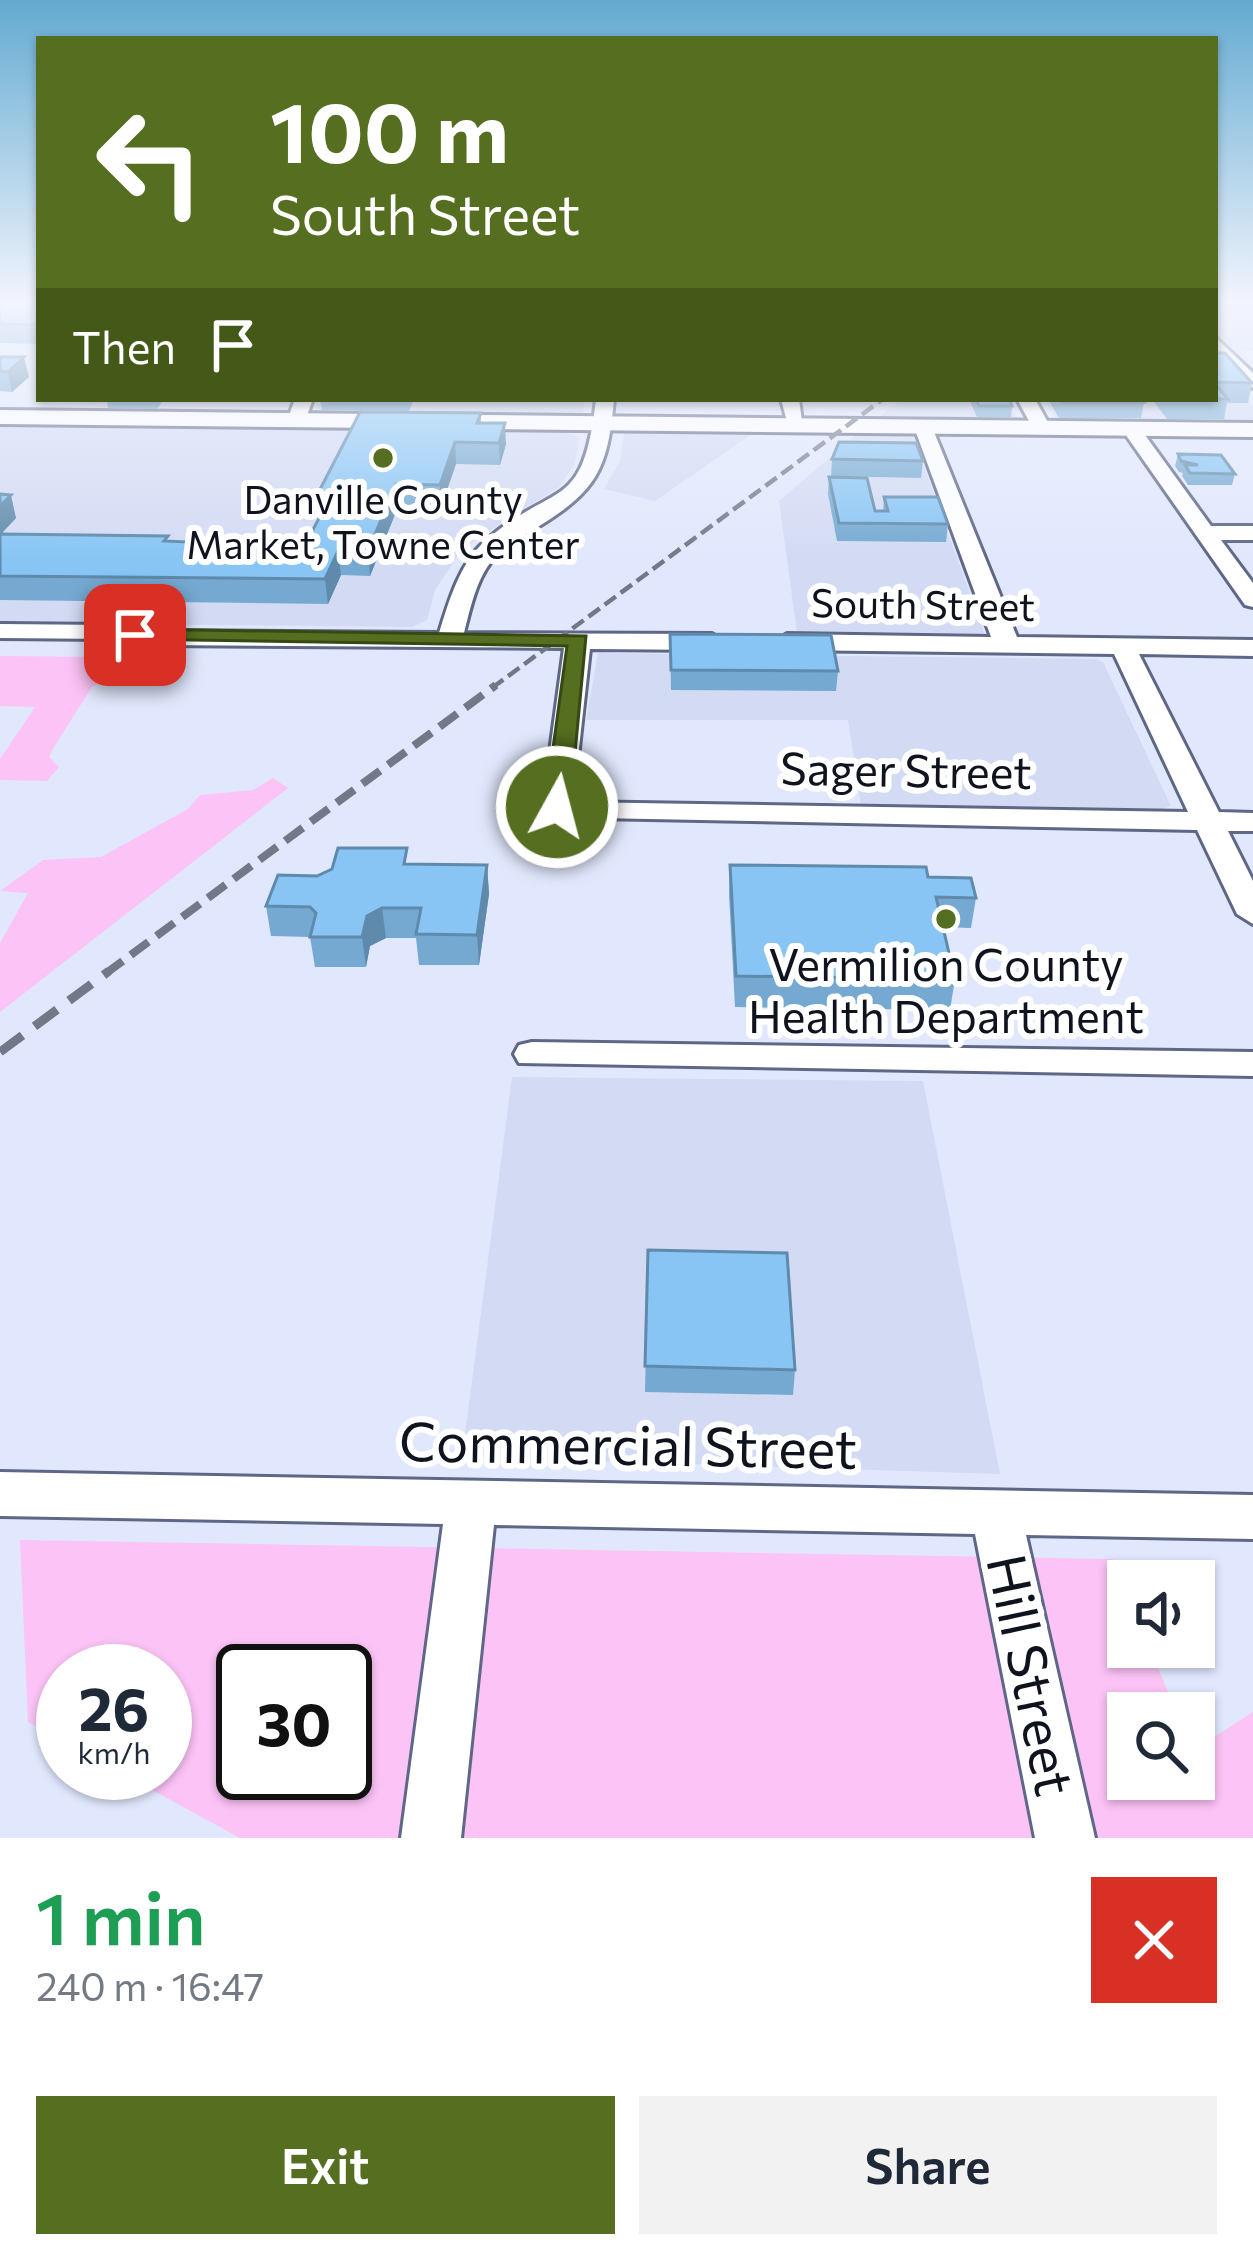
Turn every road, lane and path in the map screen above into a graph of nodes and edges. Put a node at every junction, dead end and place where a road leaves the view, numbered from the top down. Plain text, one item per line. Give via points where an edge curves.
1 (36, 396) edge
2 (791, 402) edge
3 (1027, 402) edge
4 (300, 410) edge
5 (604, 411) edge
6 (8, 418) edge
7 (796, 425) junction
8 (923, 427) junction
9 (1042, 428) junction
10 (1130, 428) junction
11 (1253, 430) edge
12 (1205, 533) junction
13 (1253, 533) edge
14 (1253, 601) edge
15 (0, 631) edge
16 (160, 638) junction
17 (450, 638) junction
18 (578, 640) junction
19 (1007, 645) junction
20 (0, 647) edge
21 (1123, 647) junction
22 (1253, 649) edge
23 (1208, 822) junction
24 (1253, 823) edge
25 (1253, 914) edge
26 (532, 1054) dead end
27 (1253, 1064) edge
28 (0, 1494) edge
29 (470, 1503) junction
30 (996, 1513) junction
31 (1253, 1517) edge
32 (431, 1838) edge
33 (1065, 1838) edge

1 - 6 main road
2 - 7 street
3 - 9 street
4 - 5 main road
4 - 6 main road
5 - 7 main road
5 - 17 street via 602,450 590,477 490,549 466,581
7 - 8 main road
8 - 9 main road
8 - 19 street
9 - 10 main road
10 - 11 main road
10 - 12 street
12 - 13 street
12 - 14 street
15 - 16 street, South Street
16 - 17 street, South Street
16 - 20 street, South Street via 101,649
17 - 18 street, South Street
18 - 19 street, South Street
18 - 23 street, Sager Street via 557,811
19 - 21 street, South Street
21 - 22 street, South Street
21 - 23 street
23 - 24 street, Sager Street
23 - 25 street
26 - 27 street
28 - 29 street, Commercial Street
29 - 30 street, Commercial Street
29 - 32 street
30 - 31 street, Commercial Street
30 - 33 street, Hill Street

